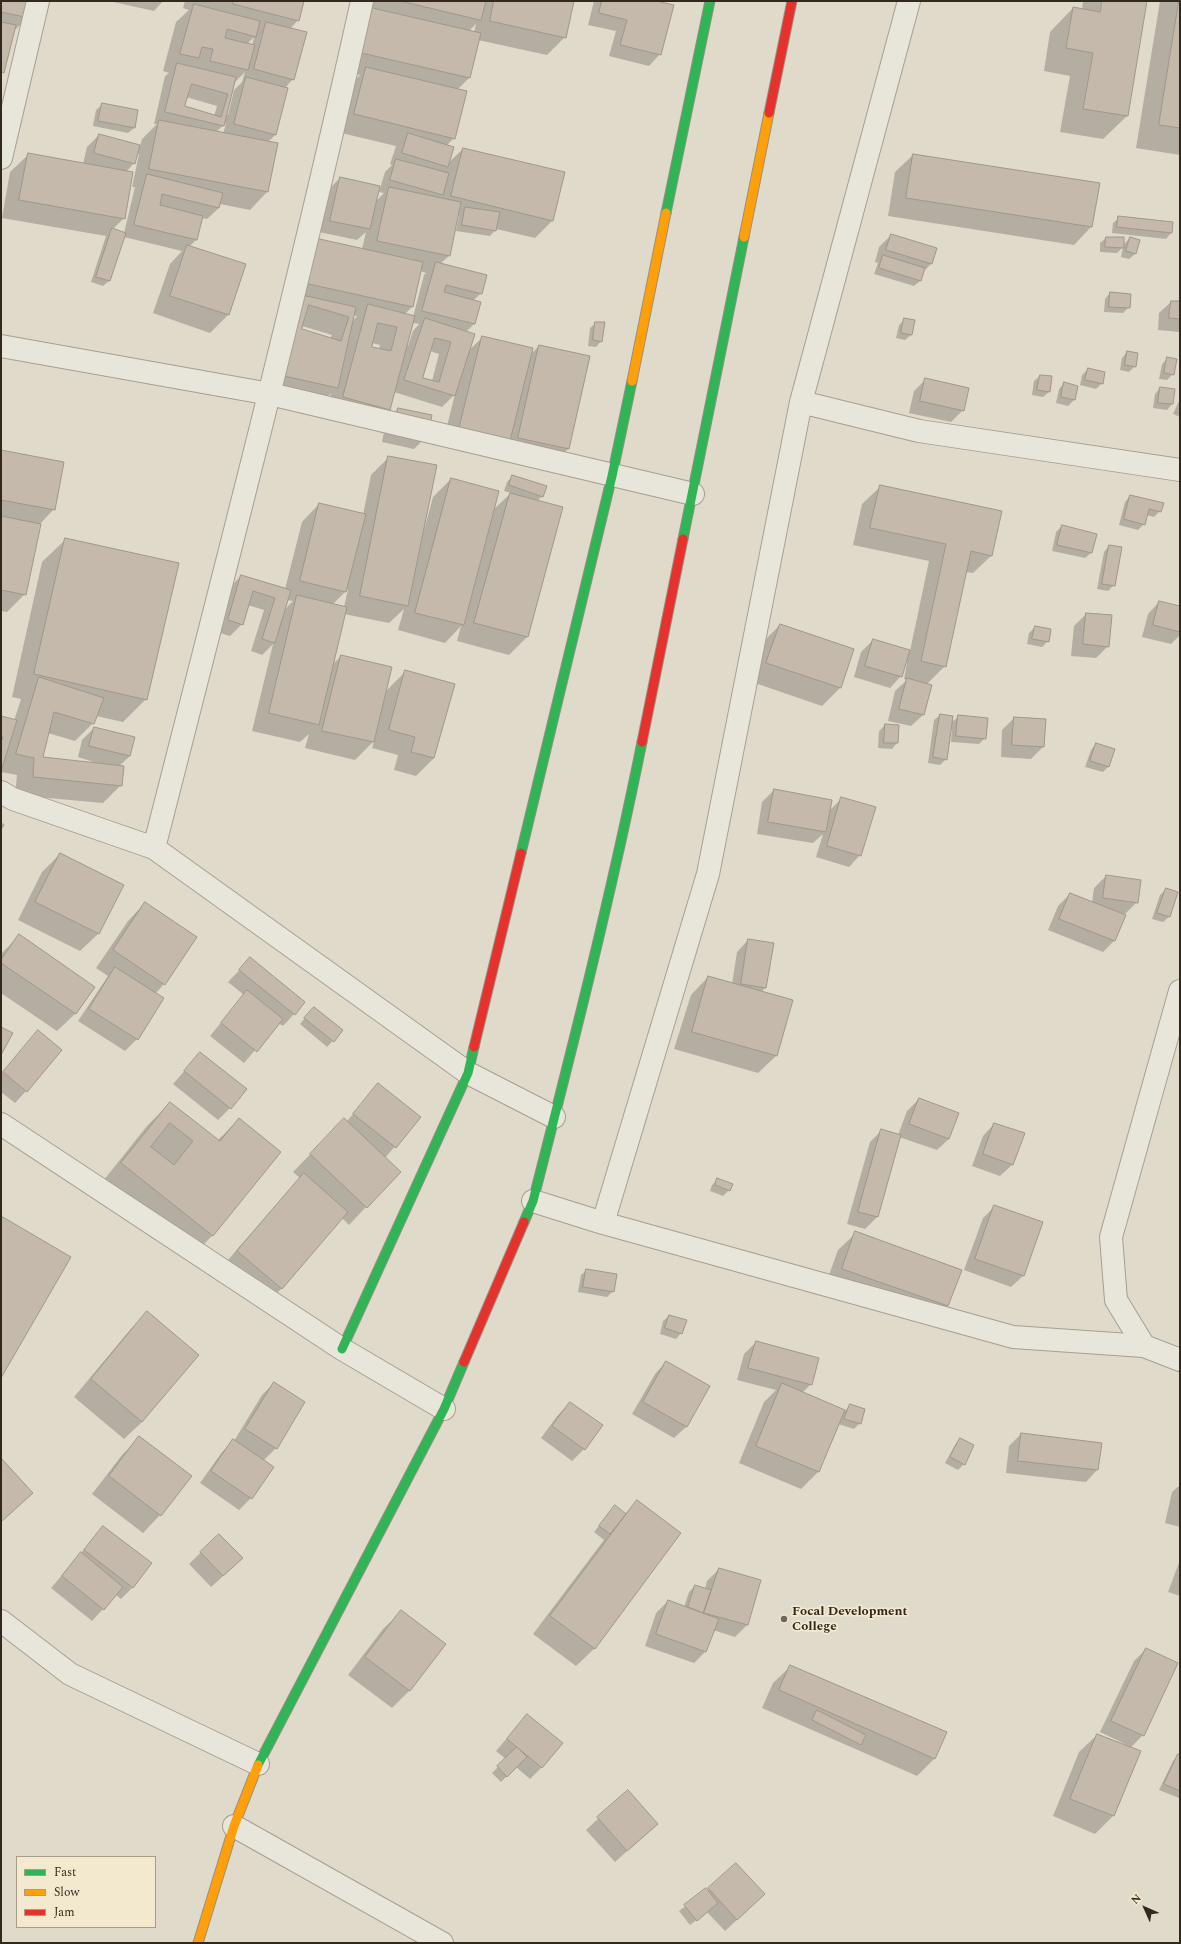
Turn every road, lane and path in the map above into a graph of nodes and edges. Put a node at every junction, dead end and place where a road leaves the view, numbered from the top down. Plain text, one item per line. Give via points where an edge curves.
1 (38, 1) edge
2 (362, 1) edge
3 (710, 1) edge
4 (792, 1) edge
5 (909, 1) edge
6 (1, 158) edge
7 (1, 346) edge
8 (270, 394) junction
9 (801, 402) junction
10 (1180, 470) edge
11 (612, 476) junction
12 (693, 494) junction
13 (1, 792) edge
14 (154, 848) junction
15 (1180, 991) edge
16 (468, 1073) junction
17 (554, 1118) junction
18 (1, 1124) edge
19 (533, 1201) junction
20 (602, 1223) junction
21 (1144, 1346) junction
22 (342, 1349) junction
23 (1180, 1360) edge
24 (444, 1409) junction
25 (1, 1621) edge
26 (258, 1764) junction
27 (234, 1826) junction
28 (198, 1943) edge
29 (442, 1943) edge

1 - 6 street
2 - 8 street via 326,164
3 - 11 main road
4 - 12 main road
5 - 9 street
7 - 8 street
8 - 11 street
8 - 14 street
9 - 10 street via 919,431
9 - 20 street via 708,874
11 - 12 street
11 - 16 main road
12 - 17 main road via 626,820
13 - 14 street via 13,799
14 - 16 street
15 - 21 street via 1111,1237 1116,1300
16 - 17 street
16 - 22 main road
17 - 19 main road
18 - 22 street
19 - 20 street
19 - 24 main road
20 - 21 street via 1013,1337
21 - 23 street
22 - 24 street
24 - 26 main road
25 - 26 street via 70,1674
26 - 27 main road
27 - 28 main road
27 - 29 street

